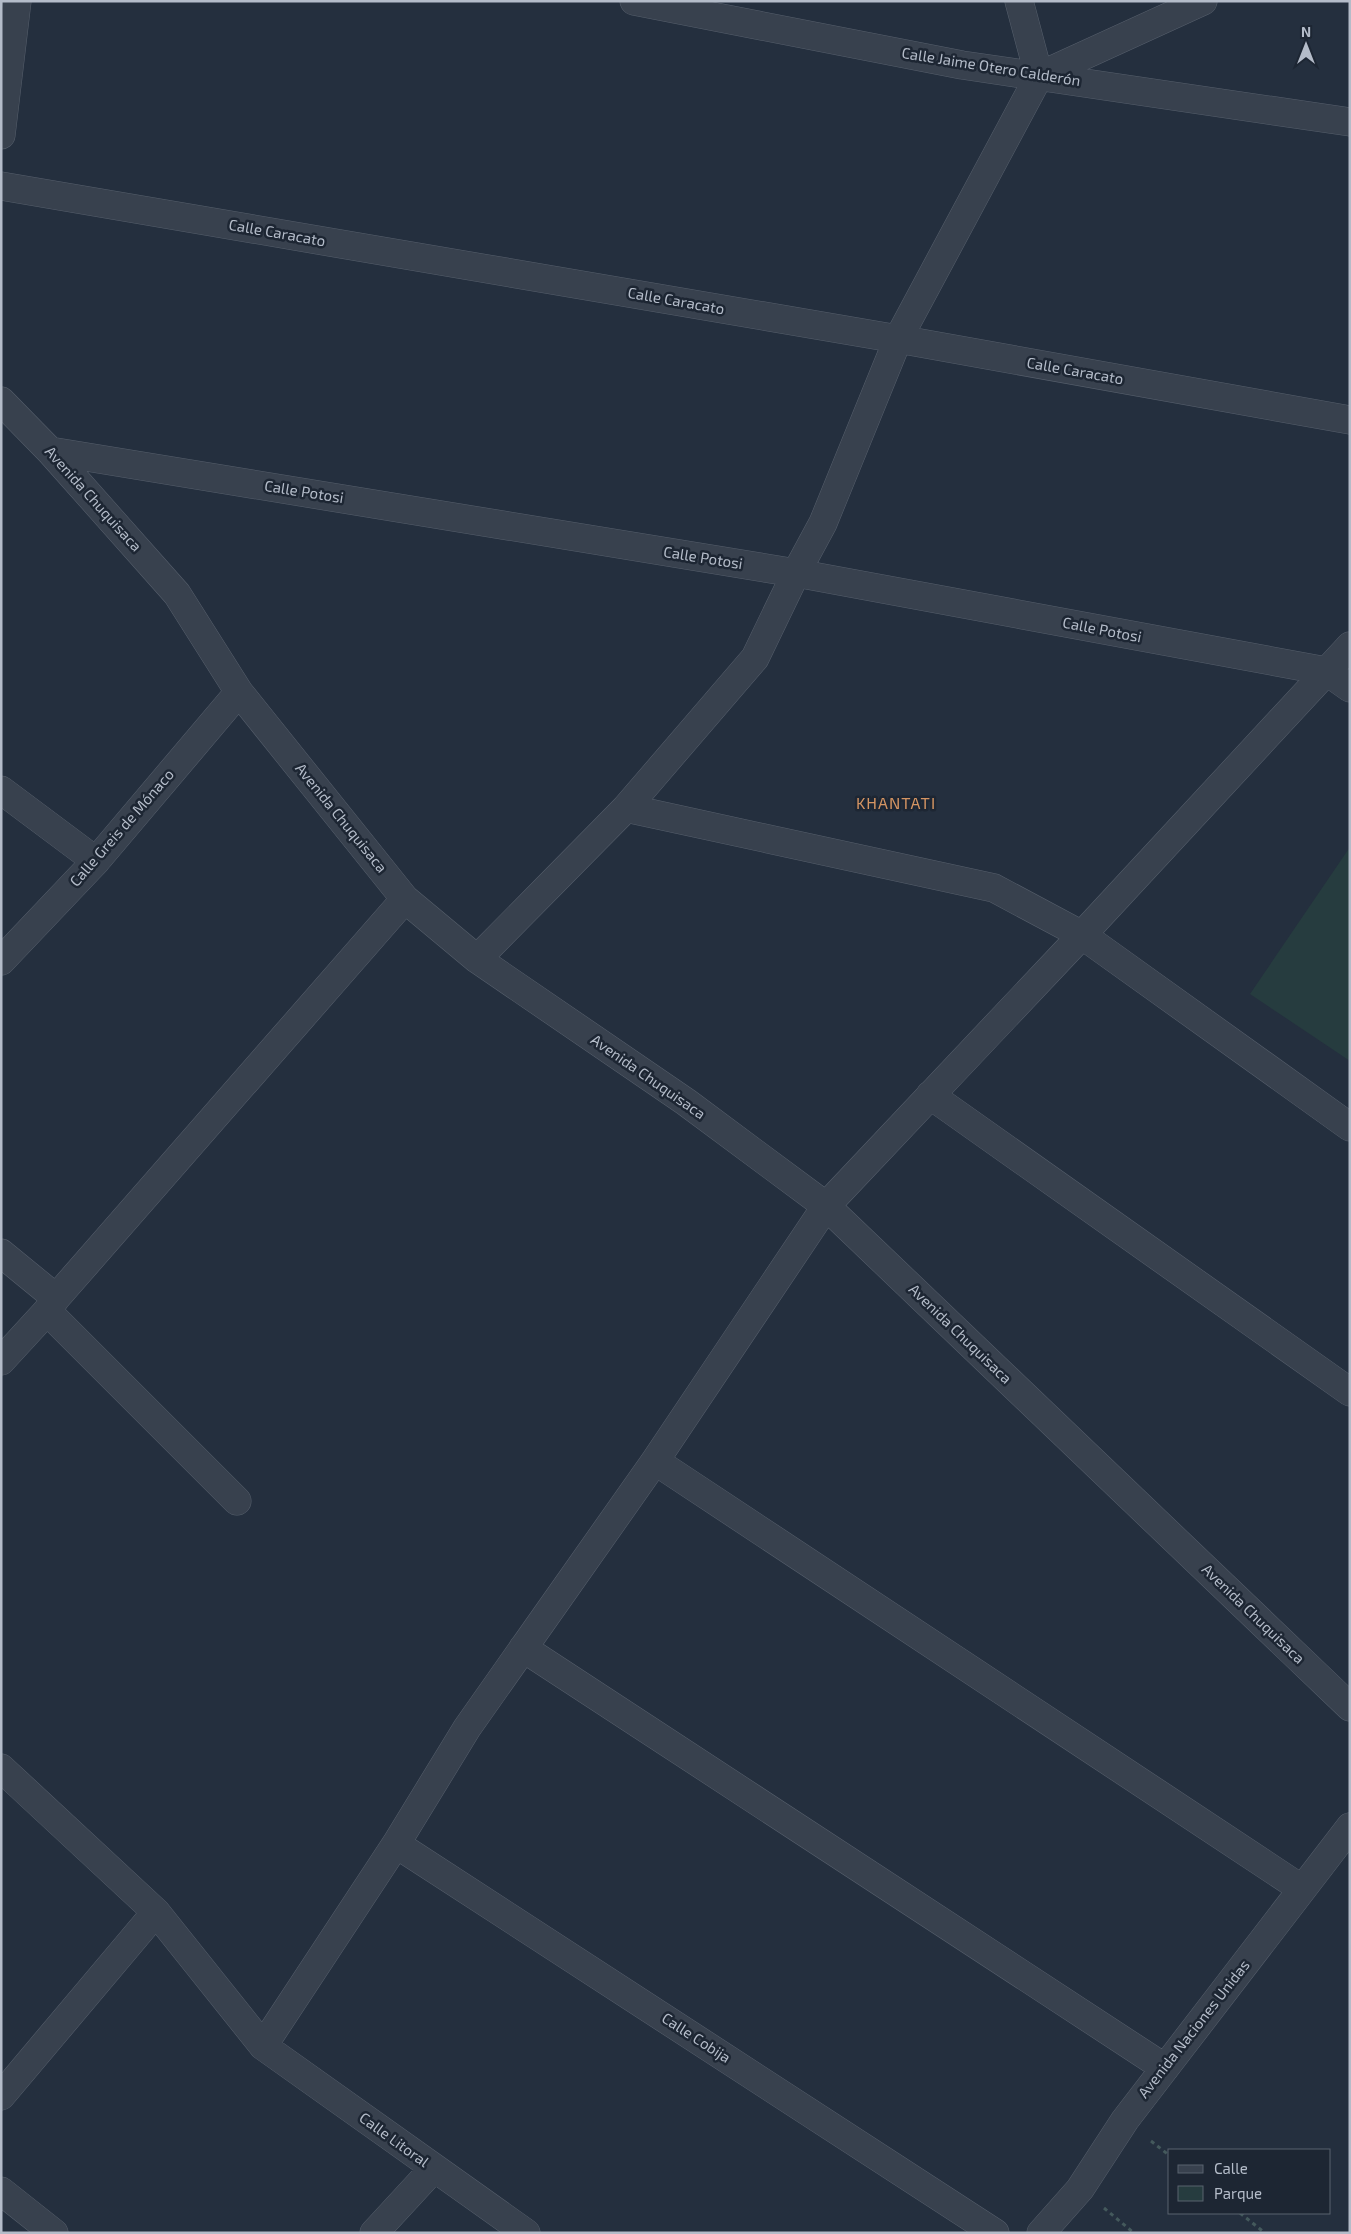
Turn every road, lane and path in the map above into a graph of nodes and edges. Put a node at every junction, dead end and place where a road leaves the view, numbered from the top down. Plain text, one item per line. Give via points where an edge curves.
1 (17, 1) edge
2 (634, 1) edge
3 (1019, 1) edge
4 (1203, 1) edge
5 (1040, 76) junction
6 (1350, 122) edge
7 (1, 135) edge
8 (1, 186) edge
9 (898, 339) junction
10 (1, 401) edge
11 (1350, 420) edge
12 (50, 451) junction
13 (796, 573) junction
14 (1350, 646) edge
15 (1326, 671) junction
16 (1350, 688) edge
17 (239, 692) junction
18 (1, 790) edge
19 (626, 808) junction
20 (96, 861) junction
21 (406, 899) junction
22 (1082, 935) junction
23 (476, 959) junction
24 (1, 961) edge
25 (930, 1095) junction
26 (1350, 1128) edge
27 (826, 1206) junction
28 (1, 1253) edge
29 (51, 1304) junction
30 (1, 1360) edge
31 (1350, 1392) edge
32 (655, 1461) junction
33 (237, 1501) dead end
34 (523, 1648) junction
35 (1350, 1707) edge
36 (1, 1768) edge
37 (1350, 1827) edge
38 (396, 1844) junction
39 (1302, 1889) junction
40 (156, 1912) junction
41 (263, 2046) junction
42 (1165, 2068) junction
43 (1, 2096) edge
44 (434, 2168) junction
45 (1, 2191) edge
46 (1241, 2214) edge
47 (54, 2233) edge
48 (374, 2233) edge
49 (526, 2233) edge
50 (995, 2233) edge
51 (1041, 2233) edge
52 (1265, 2233) edge

1 - 7 street
2 - 5 street, Calle Jaime Otero Calderón
3 - 5 street
4 - 5 street
5 - 6 street, Calle Jaime Otero Calderón
5 - 9 street
8 - 9 street, Calle Caracato
9 - 11 street, Calle Caracato
9 - 13 street via 823,523
10 - 12 street, Avenida Chuquisaca
12 - 13 street, Calle Potosi
12 - 17 street, Avenida Chuquisaca via 177,594
13 - 15 street, Calle Potosi
13 - 19 street via 755,658
14 - 15 street
15 - 16 street, Calle Potosi
15 - 22 street
17 - 20 street, Calle Greis de Mónaco
17 - 21 street, Avenida Chuquisaca
18 - 20 street
19 - 22 street via 994,888
19 - 23 street
20 - 24 street, Calle Greis de Mónaco
21 - 23 street, Avenida Chuquisaca
21 - 29 street
22 - 25 street
22 - 26 street
23 - 27 street, Avenida Chuquisaca via 686,1102
25 - 27 street
25 - 31 street
27 - 32 street
27 - 35 street, Avenida Chuquisaca
28 - 29 street
29 - 30 street
29 - 33 street
32 - 34 street
32 - 39 street
34 - 38 street via 468,1728
34 - 42 street
36 - 40 street, Calle Litoral
37 - 39 street, Avenida Naciones Unidas
38 - 41 street
38 - 50 street, Calle Cobija
39 - 42 street, Avenida Naciones Unidas
40 - 41 street, Calle Litoral
40 - 43 street
41 - 44 street, Calle Litoral
42 - 51 street, Avenida Naciones Unidas via 1125,2120 1080,2189
44 - 48 street
44 - 49 street, Calle Litoral
45 - 47 street
46 - 52 path

